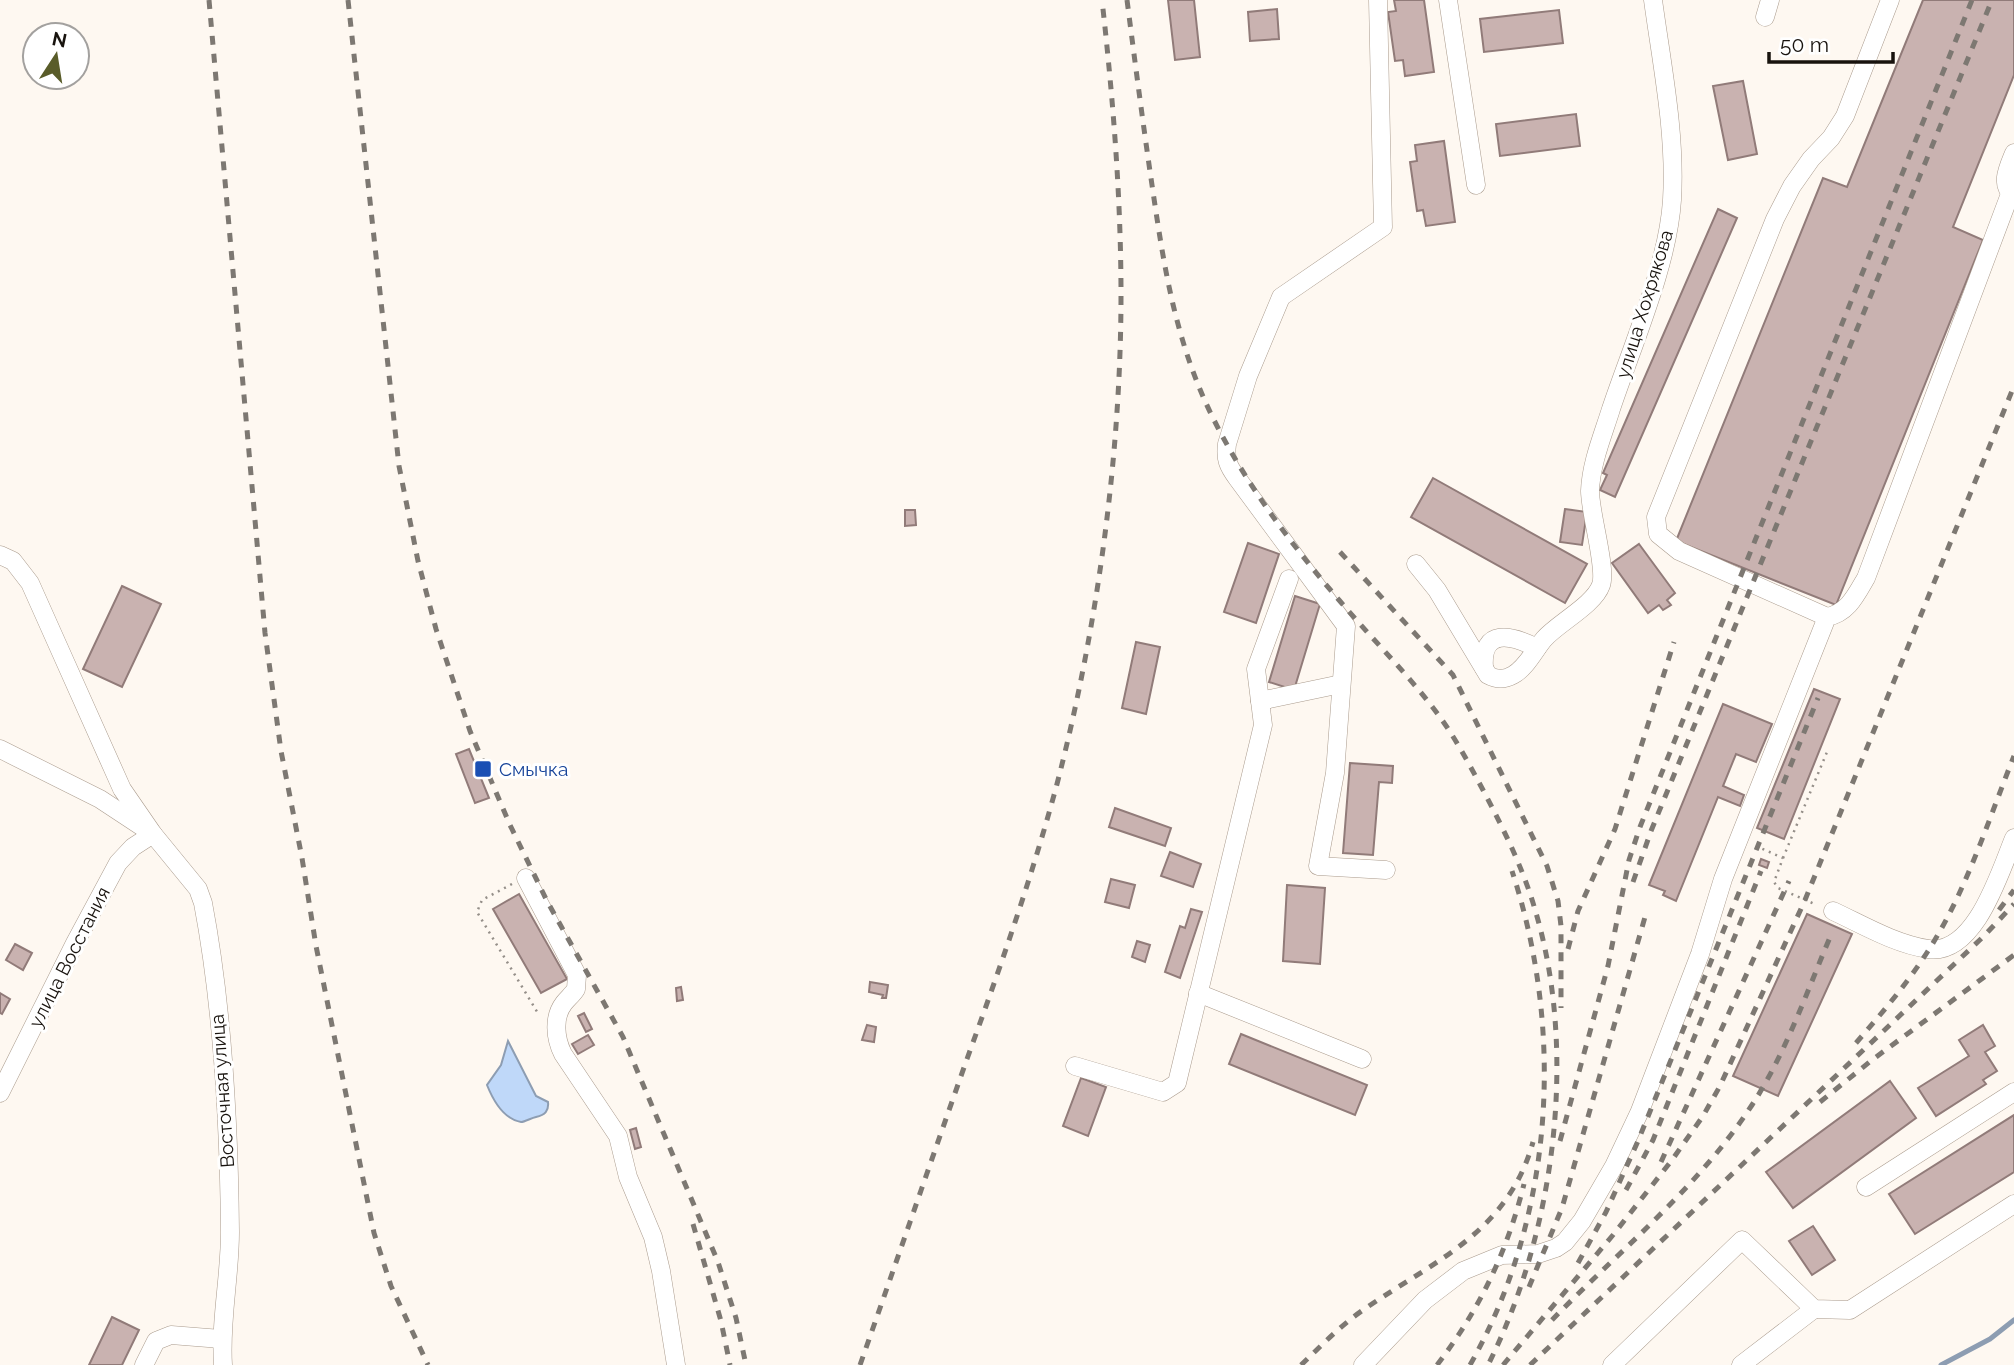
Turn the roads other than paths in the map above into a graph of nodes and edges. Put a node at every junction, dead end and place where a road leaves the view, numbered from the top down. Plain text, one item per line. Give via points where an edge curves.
1 (1378, 0) edge
2 (1448, 0) edge
3 (1653, 0) edge
4 (1890, 0) edge
5 (2014, 153) edge
6 (1476, 185) dead end
7 (2012, 195) edge
8 (0, 555) edge
9 (1416, 564) dead end
10 (1289, 579) dead end
11 (1827, 617) junction
12 (1537, 648) junction
13 (1483, 668) junction
14 (1340, 690) junction
15 (1260, 701) junction
16 (0, 749) edge
17 (153, 834) junction
18 (2014, 838) edge
19 (1387, 870) dead end
20 (526, 878) road end
21 (1833, 911) road end
22 (1198, 993) junction
23 (1362, 1059) dead end
24 (1075, 1066) dead end
25 (2014, 1092) edge
26 (0, 1093) edge
27 (1866, 1187) dead end
28 (2014, 1204) edge
29 (1814, 1309) junction
30 (221, 1339) junction
31 (144, 1365) edge
32 (223, 1365) edge
33 (676, 1365) edge
34 (1363, 1365) edge
35 (1612, 1365) edge
36 (1741, 1365) edge

1 - 14 street via 1384,227 1281,297 1248,376 1227,444 1228,465 1346,626
2 - 6 street
3 - 12 street, улица Хохрякова via 1671,145 1669,225 1591,480 1601,587
4 - 11 street via 1845,116 1792,186 1775,219 1656,517 1658,534 1679,551
5 - 7 street via 2006,178
7 - 11 street via 1866,578 1839,614
8 - 17 street via 13,561 30,583 111,767
9 - 13 street via 1437,590
10 - 15 street via 1256,668
11 - 34 street via 1738,839 1640,1111 1582,1221 1556,1248 1538,1254 1502,1255 1463,1271 1425,1300
12 - 13 street via 1519,671 1505,679 1496,679
12 - 13 street via 1511,637 1498,638 1485,651
14 - 15 street
14 - 19 street via 1335,773 1318,866
15 - 22 street via 1263,725
16 - 17 street via 100,799
17 - 26 street, улица Восстания via 118,863
17 - 30 street, Восточная улица via 198,889 206,920 225,1073 230,1235
18 - 21 street via 1989,898 1956,943 1929,950
20 - 33 street via 577,975 576,989 559,1013 559,1047 618,1136 628,1177 653,1237
22 - 23 street
22 - 24 street via 1177,1083 1163,1092
25 - 27 street
28 - 29 street via 1850,1310
29 - 35 street via 1742,1240
29 - 36 street
30 - 31 street via 171,1335 156,1340
30 - 32 street, Восточная улица

